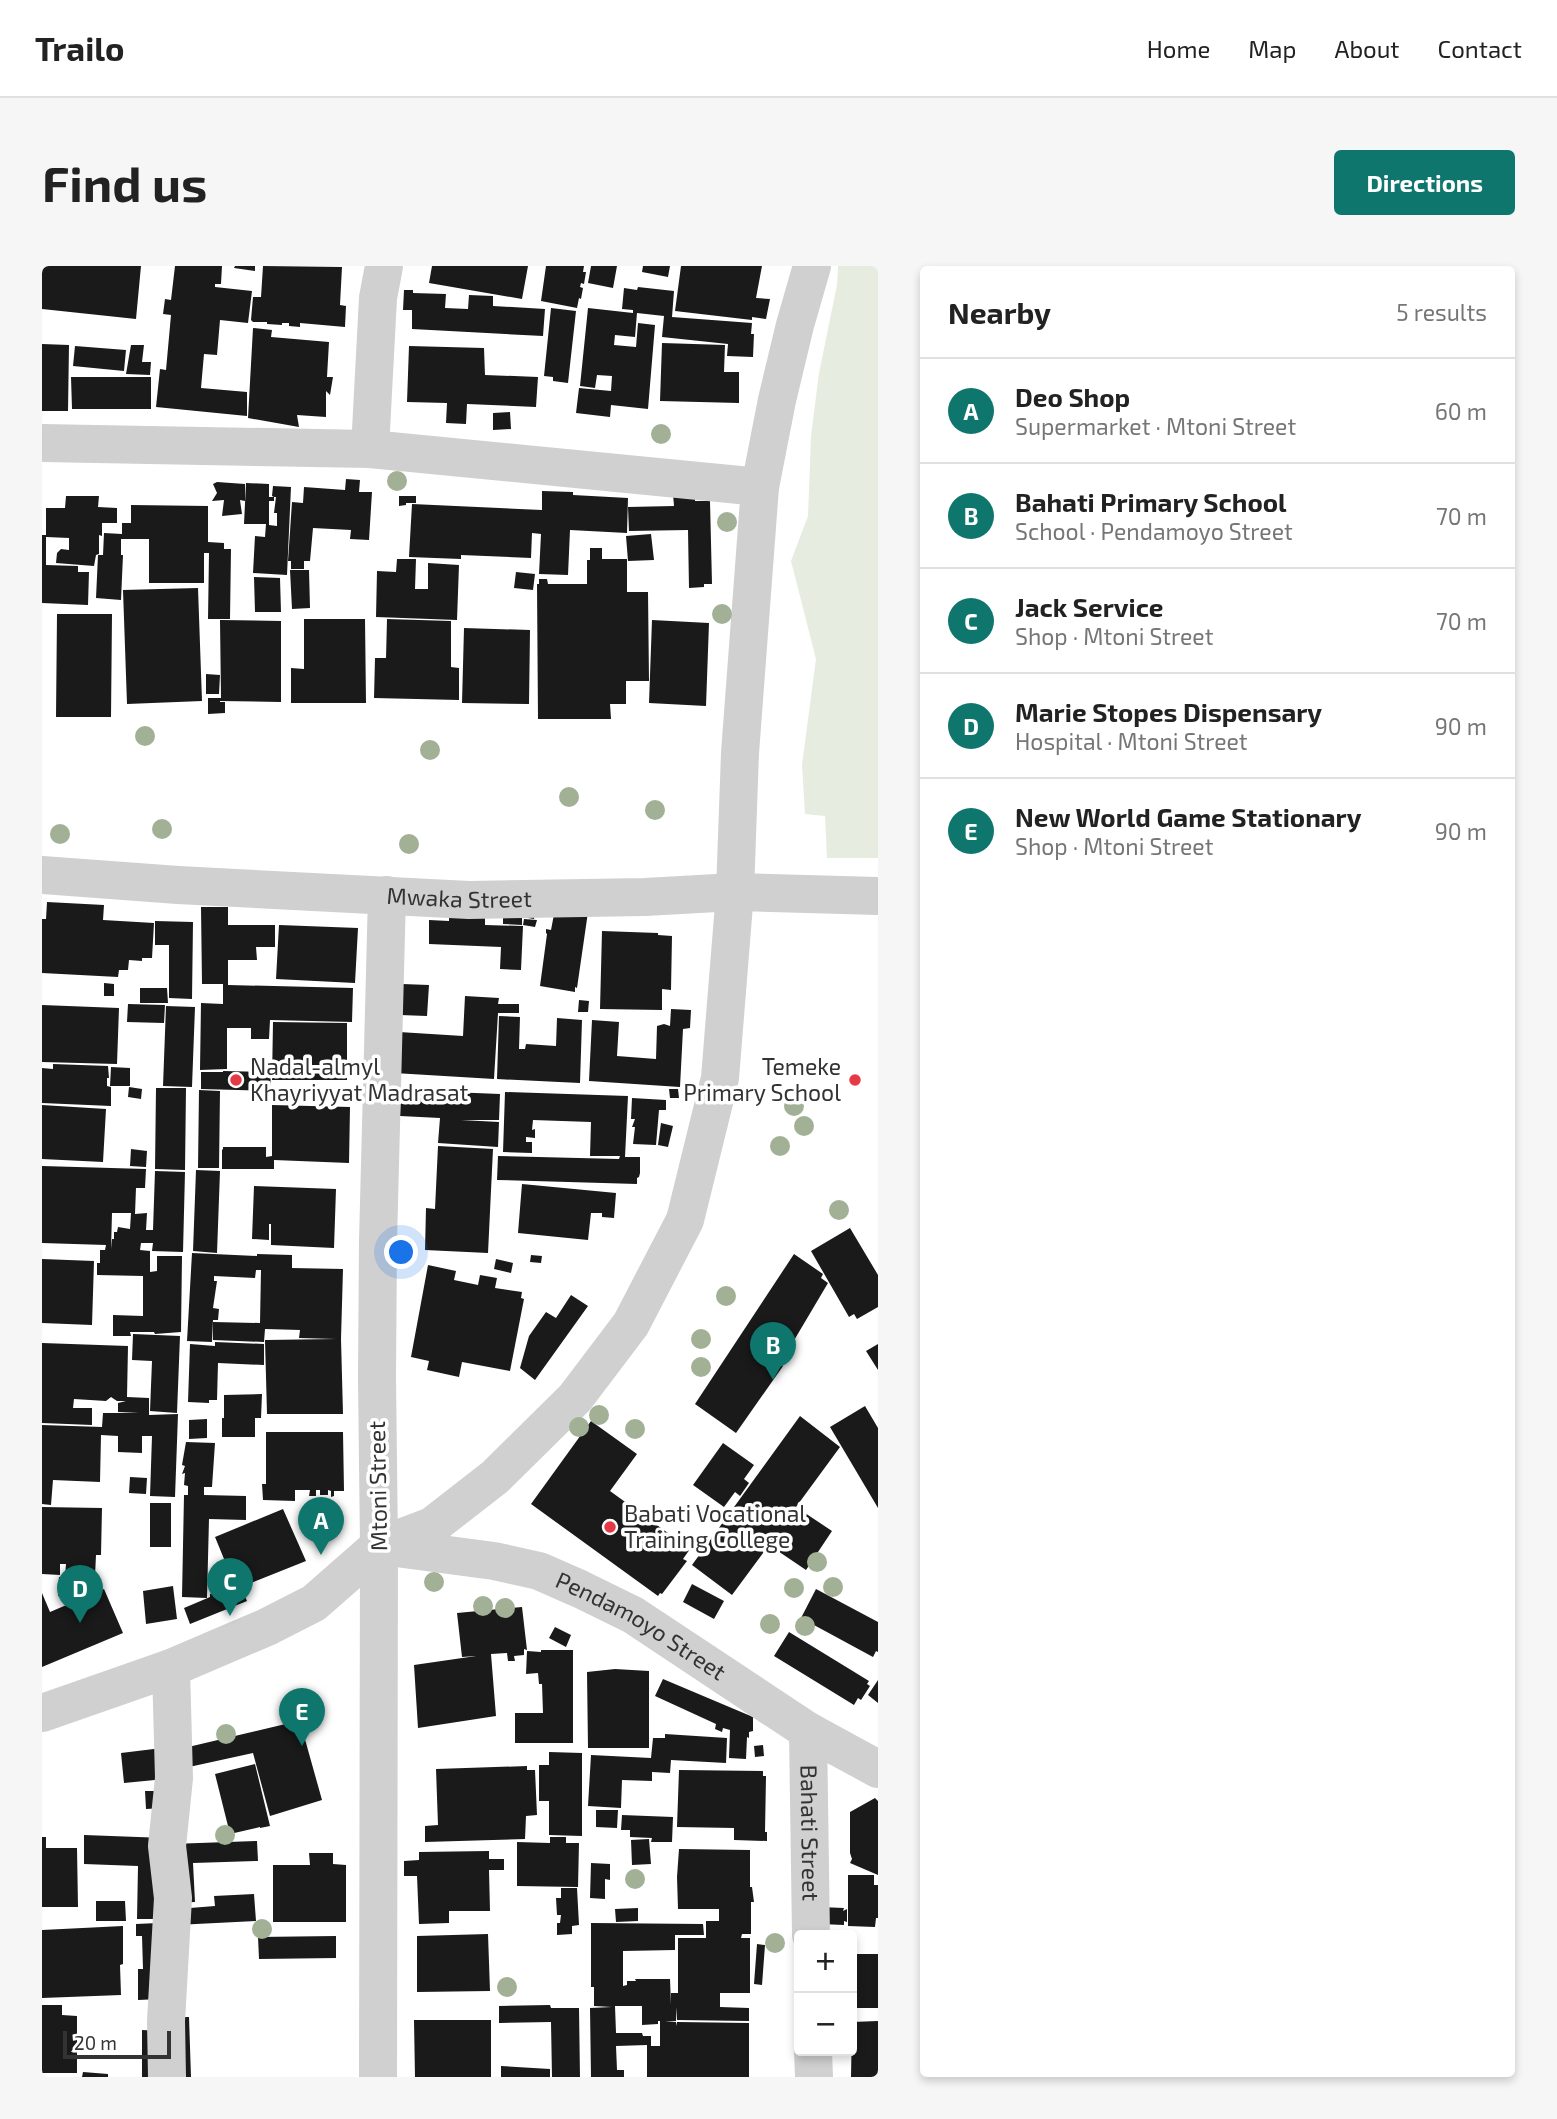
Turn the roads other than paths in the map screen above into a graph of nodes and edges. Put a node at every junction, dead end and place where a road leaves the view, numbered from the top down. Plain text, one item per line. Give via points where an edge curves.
1 (384, 266) edge
2 (811, 266) edge
3 (42, 443) edge
4 (370, 449) junction
5 (760, 487) junction
6 (42, 874) edge
7 (735, 892) junction
8 (387, 895) junction
9 (878, 896) edge
10 (379, 1546) junction
11 (171, 1668) junction
12 (42, 1713) edge
13 (808, 1731) junction
14 (878, 1769) edge
15 (811, 1930) edge
16 (813, 2056) edge
17 (167, 2077) edge
18 (378, 2077) edge
19 (814, 2077) edge

1 - 4 street
2 - 5 street
3 - 4 street
4 - 5 street
5 - 7 street via 740,753
6 - 8 street, Mwaka Street
7 - 8 street, Mwaka Street via 469,900
7 - 9 street, Mwaka Street
7 - 10 street via 720,1078 685,1220 631,1324 575,1398 495,1477 432,1526
8 - 10 street, Mtoni Street via 378,1269
10 - 11 street via 314,1603
10 - 13 street, Pendamoyo Street via 494,1561 559,1580 634,1615
10 - 18 street, Mtoni Street
11 - 12 street
11 - 17 street via 174,1778 167,1846 173,1898
13 - 14 street, Pendamoyo Street
13 - 15 street, Bahati Street
16 - 19 street

